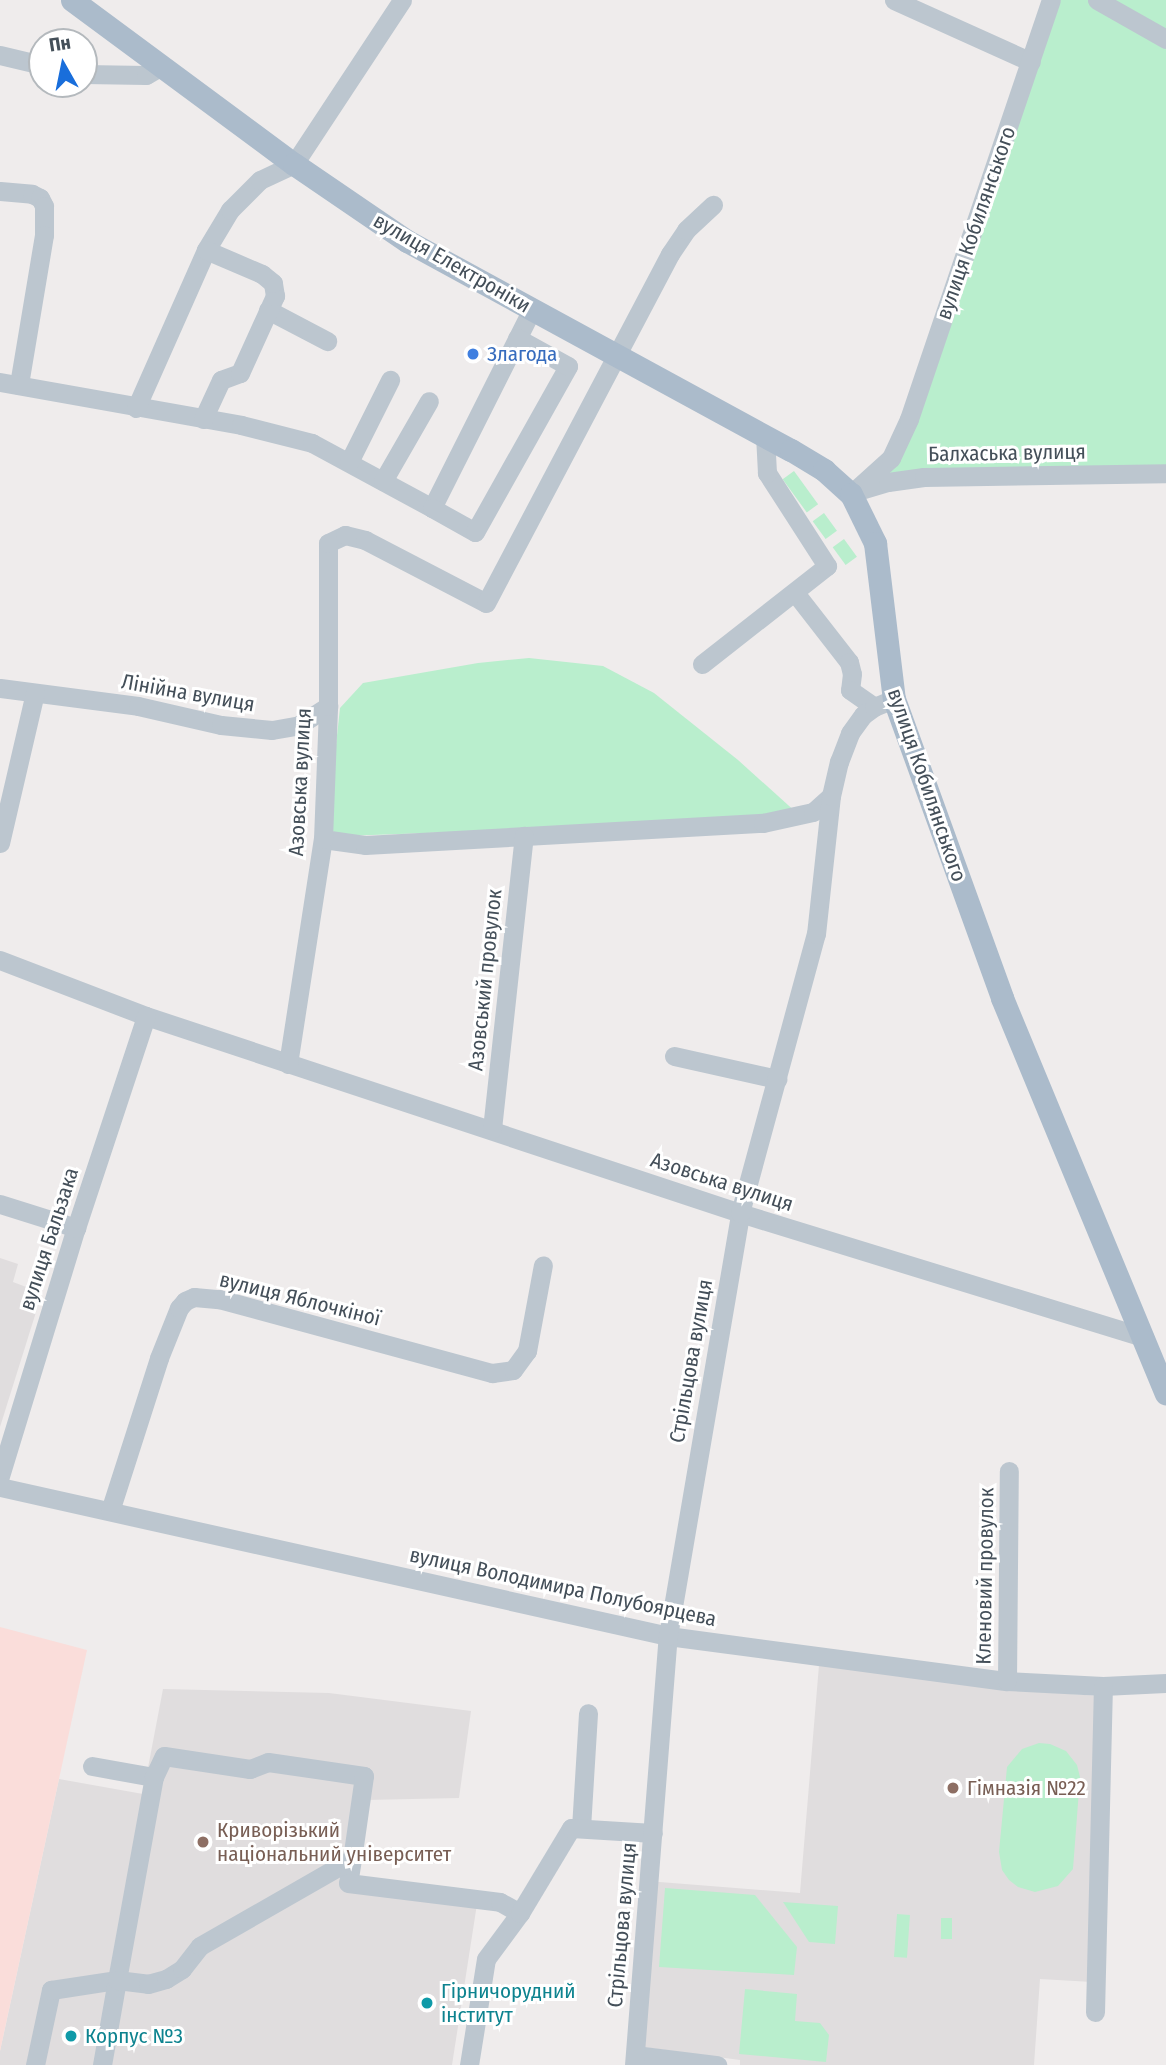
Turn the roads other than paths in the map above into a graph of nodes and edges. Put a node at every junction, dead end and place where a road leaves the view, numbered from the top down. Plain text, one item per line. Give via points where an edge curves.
1 (72, 0) edge
2 (402, 0) edge
3 (894, 0) edge
4 (1051, 0) edge
5 (1097, 0) edge
6 (1166, 39) edge
7 (0, 55) edge
8 (28, 62) edge
9 (1031, 62) junction
10 (160, 67) junction
11 (98, 74) edge
12 (294, 164) junction
13 (0, 191) edge
14 (713, 205) dead end
15 (206, 250) junction
16 (532, 309) junction
17 (268, 310) junction
18 (517, 338) junction
19 (327, 341) dead end
20 (616, 355) junction
21 (390, 380) dead end
22 (9, 383) edge
23 (429, 401) dead end
24 (136, 408) junction
25 (203, 419) junction
26 (765, 436) junction
27 (349, 462) junction
28 (1166, 473) edge
29 (383, 481) junction
30 (850, 494) junction
31 (432, 509) junction
32 (796, 594) junction
33 (702, 664) dead end
34 (0, 688) edge
35 (35, 693) junction
36 (884, 703) junction
37 (328, 706) junction
38 (831, 796) junction
39 (524, 836) junction
40 (323, 839) junction
41 (0, 843) edge
42 (0, 960) edge
43 (146, 1016) junction
44 (674, 1056) dead end
45 (288, 1064) junction
46 (777, 1079) junction
47 (492, 1129) junction
48 (0, 1204) edge
49 (740, 1213) junction
50 (76, 1228) junction
51 (543, 1265) dead end
52 (1144, 1337) junction
53 (1166, 1393) edge
54 (1009, 1471) dead end
55 (0, 1476) edge
56 (0, 1486) edge
57 (110, 1511) junction
58 (668, 1636) junction
59 (1007, 1681) junction
60 (1166, 1683) edge
61 (1103, 1686) junction
62 (588, 1713) dead end
63 (92, 1766) dead end
64 (154, 1777) junction
65 (581, 1828) junction
66 (653, 1833) junction
67 (352, 1859) junction
68 (520, 1913) junction
69 (117, 1980) junction
70 (1095, 2012) dead end
71 (634, 2060) edge
72 (717, 2064) edge
73 (36, 2065) edge
74 (102, 2065) edge
75 (469, 2065) edge

1 - 10 main road, вулиця Електроніки
2 - 12 street
3 - 9 street
4 - 9 street, вулиця Кобилянського
5 - 6 street
7 - 8 street
9 - 30 street, вулиця Кобилянського via 909,419 891,458
10 - 11 street via 146,75
10 - 12 main road, вулиця Електроніки
12 - 15 street via 249,188
12 - 16 main road, вулиця Електроніки via 407,241
13 - 22 street via 33,194 44,206 44,236
14 - 20 street via 686,230 670,254
15 - 17 street via 273,283 275,296
15 - 24 street
16 - 18 street
16 - 20 main road, вулиця Електроніки
17 - 19 street
17 - 25 street via 240,373 221,380
18 - 31 street
18 - 31 street via 568,366 475,532
20 - 26 main road, вулиця Електроніки
20 - 37 street, Азовська вулиця via 486,603 365,540 345,535 328,543
21 - 27 street
22 - 24 street
23 - 29 street
24 - 25 street
25 - 27 street via 312,443
26 - 30 main road, вулиця Електроніки via 824,470
26 - 32 street via 767,473 827,566
27 - 29 street
28 - 30 street, Балхаська вулиця via 923,477
29 - 31 street
30 - 36 main road, вулиця Кобилянського via 875,543
32 - 33 street
32 - 36 street via 849,662 850,690
34 - 35 street, Лінійна вулиця
35 - 37 street, Лінійна вулиця via 272,730 299,725
35 - 41 street
36 - 38 street, Стрільцова вулиця via 850,733
36 - 52 main road, вулиця Кобилянського
37 - 40 street, Азовська вулиця
38 - 39 street via 813,812 763,823
38 - 46 street, Стрільцова вулиця via 816,934
39 - 40 street via 365,845
39 - 47 street, Азовський провулок
40 - 45 street, Азовська вулиця
42 - 43 street, Азовська вулиця
43 - 45 street, Азовська вулиця
43 - 50 street, вулиця Бальзака
44 - 46 street
45 - 47 street, Азовська вулиця
46 - 49 street, Стрільцова вулиця
47 - 49 street, Азовська вулиця
48 - 50 street
49 - 52 street, Азовська вулиця
49 - 58 street, Стрільцова вулиця
50 - 55 street, вулиця Бальзака
51 - 57 street, вулиця Яблочкіної via 527,1351 513,1370 492,1373 219,1299 185,1301 159,1358
52 - 53 main road, вулиця Кобилянського
54 - 59 street, Кленовий провулок
56 - 57 street, вулиця Володимира Полубоярцева
57 - 58 street, вулиця Володимира Полубоярцева
58 - 59 street, вулиця Володимира Полубоярцева
58 - 66 street, Стрільцова вулиця
59 - 61 street, вулиця Володимира Полубоярцева
60 - 61 street, вулиця Володимира Полубоярцева
61 - 70 street
62 - 65 street
63 - 64 street
64 - 67 street via 164,1756 250,1769 268,1762 364,1776
64 - 69 street
65 - 66 street
65 - 68 street via 571,1828
66 - 71 street, Стрільцова вулиця
67 - 68 street via 348,1883 500,1902
67 - 69 street via 200,1946 182,1969 166,1979 149,1984
68 - 75 street via 485,1959
69 - 73 street via 51,1990
69 - 74 street
71 - 72 street

